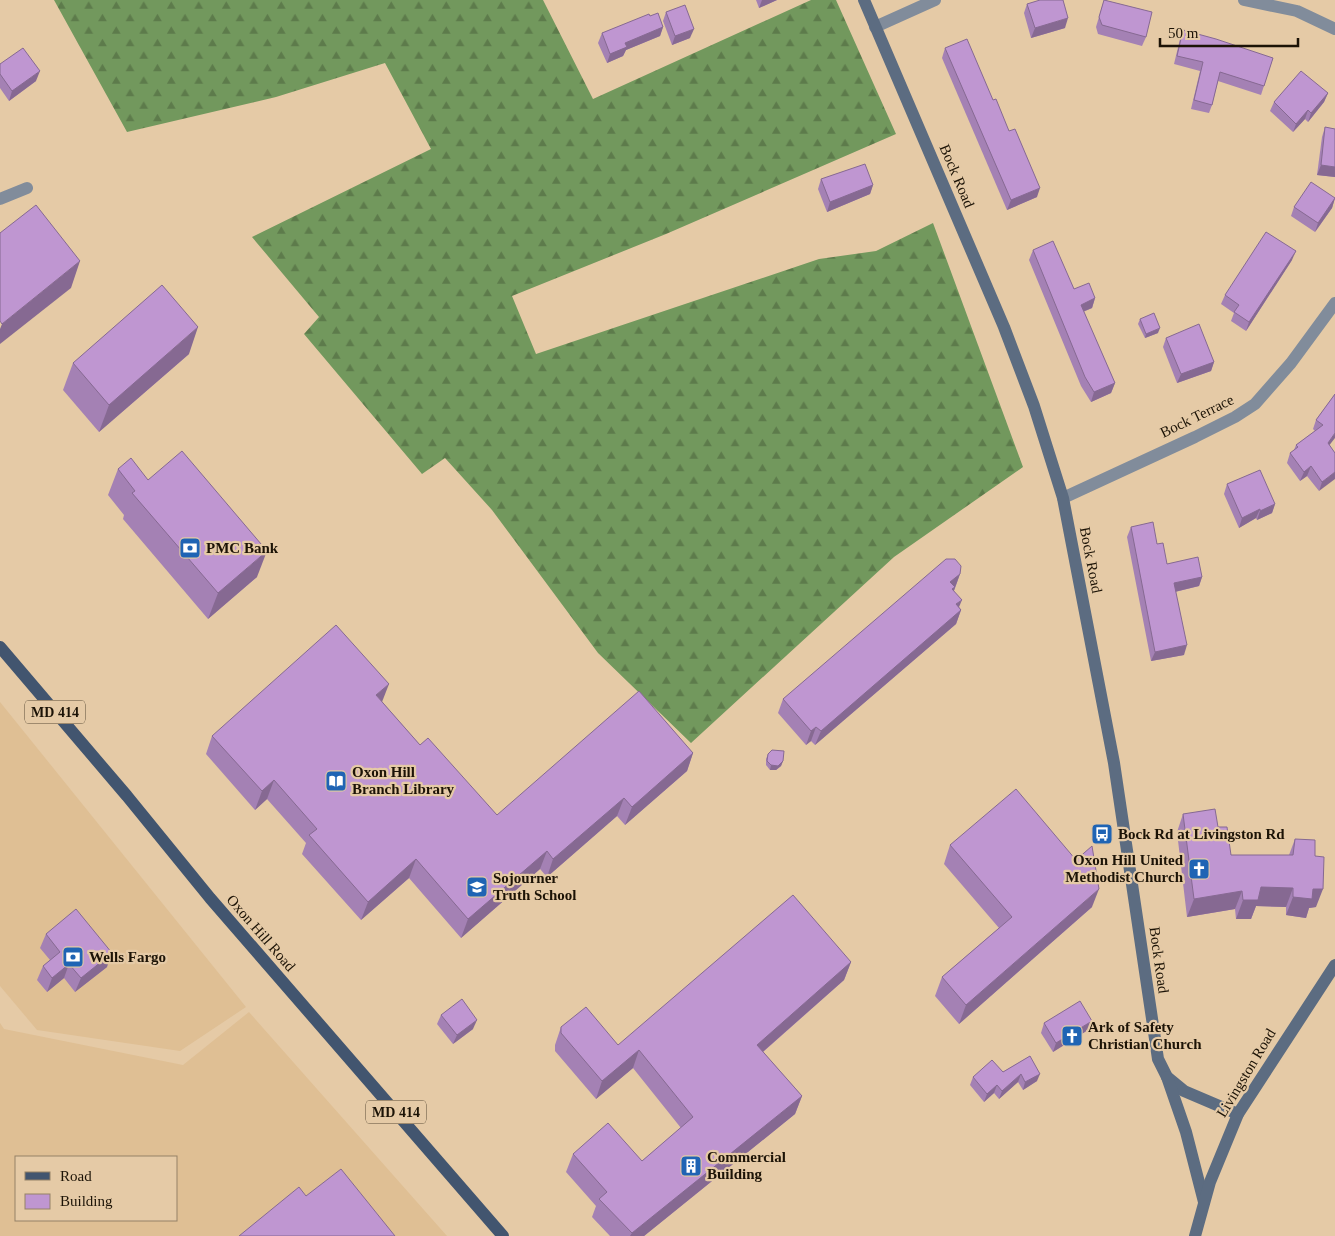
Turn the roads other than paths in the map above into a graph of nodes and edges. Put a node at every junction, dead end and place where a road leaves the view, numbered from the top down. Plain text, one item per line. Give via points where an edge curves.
1 (864, 0) edge
2 (935, 0) edge
3 (1244, 0) edge
4 (875, 27) junction
5 (1335, 29) edge
6 (27, 188) dead end
7 (0, 199) edge
8 (1335, 303) edge
9 (1063, 498) junction
10 (0, 647) edge
11 (1335, 965) edge
12 (1167, 1077) junction
13 (1238, 1114) junction
14 (1204, 1202) junction
15 (503, 1236) edge
16 (1196, 1236) edge

1 - 4 main road, Bock Road
2 - 4 street
3 - 5 street via 1297,11
4 - 9 main road, Bock Road via 1004,327 1034,406
6 - 7 street
8 - 9 street, Bock Terrace via 1292,362 1255,404 1219,425
9 - 12 main road, Bock Road via 1114,763 1158,1059
10 - 15 main road, Oxon Hill Road / MD 414 via 210,898
11 - 13 main road, Livingston Road
12 - 13 main road, Bock Road via 1184,1092
12 - 14 main road via 1186,1132
13 - 14 main road, Livingston Road
14 - 16 main road, Livingston Road

